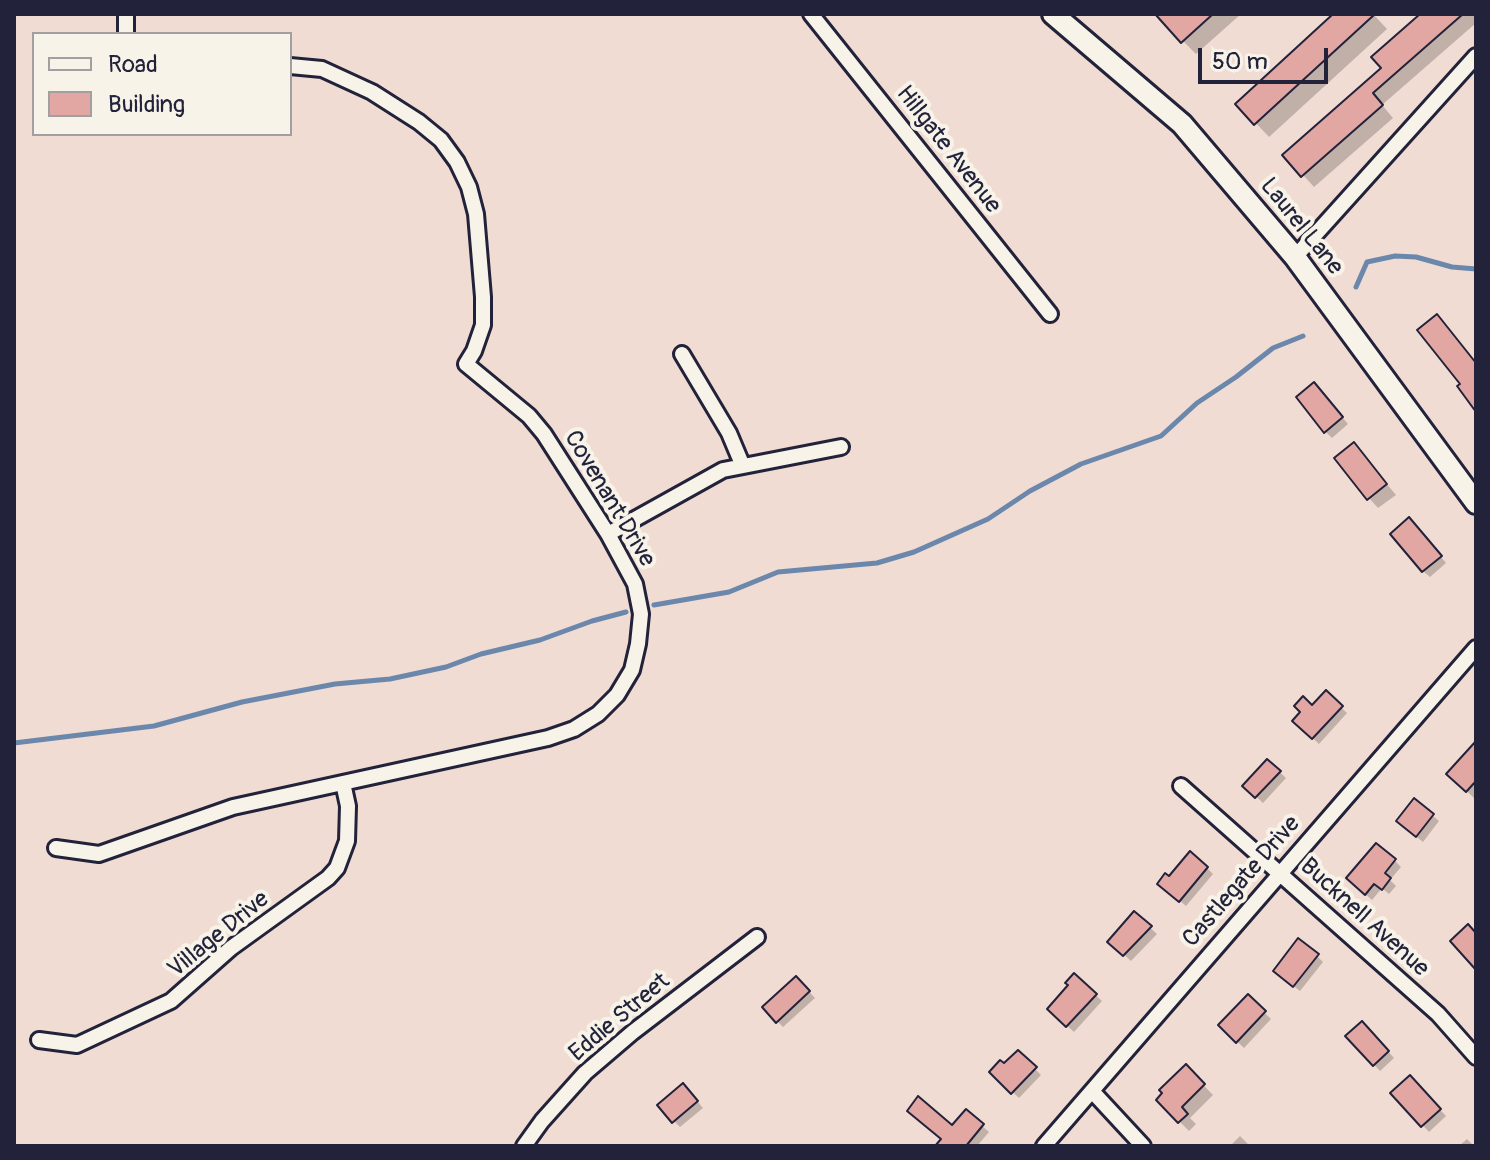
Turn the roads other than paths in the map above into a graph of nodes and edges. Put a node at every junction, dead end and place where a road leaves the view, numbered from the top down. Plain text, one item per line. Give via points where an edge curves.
1 (811, 14) edge
2 (1053, 14) edge
3 (1476, 56) edge
4 (292, 66) edge
5 (1295, 257) junction
6 (1050, 314) dead end
7 (682, 354) dead end
8 (841, 447) dead end
9 (742, 464) junction
10 (1476, 503) edge
11 (608, 534) junction
12 (1476, 648) edge
13 (343, 783) junction
14 (1181, 786) dead end
15 (56, 848) dead end
16 (1279, 873) junction
17 (757, 937) dead end
18 (39, 1040) dead end
19 (1476, 1057) edge
20 (1092, 1091) junction
21 (524, 1146) edge
22 (1044, 1146) edge
23 (1143, 1146) edge

1 - 6 street, Hillgate Avenue
2 - 5 street, Laurel Lane via 1182,124
3 - 5 street
4 - 11 street, Covenant Drive via 322,69 372,92 441,140 457,162 476,214 483,297 483,325 466,364 529,416
5 - 10 street, Laurel Lane
7 - 9 street
8 - 9 street
9 - 11 street
11 - 13 street, Covenant Drive via 635,584 641,614 632,670 598,714 548,738
12 - 16 street, Castlegate Drive
13 - 15 street, Covenant Drive via 233,807 99,854
13 - 18 street, Village Drive via 347,841 328,878 231,948 171,1001 77,1045
14 - 16 street, Bucknell Avenue
16 - 19 street, Bucknell Avenue via 1438,1014
16 - 20 street, Castlegate Drive
17 - 21 street, Eddie Street via 585,1073
20 - 22 street, Castlegate Drive
20 - 23 street

